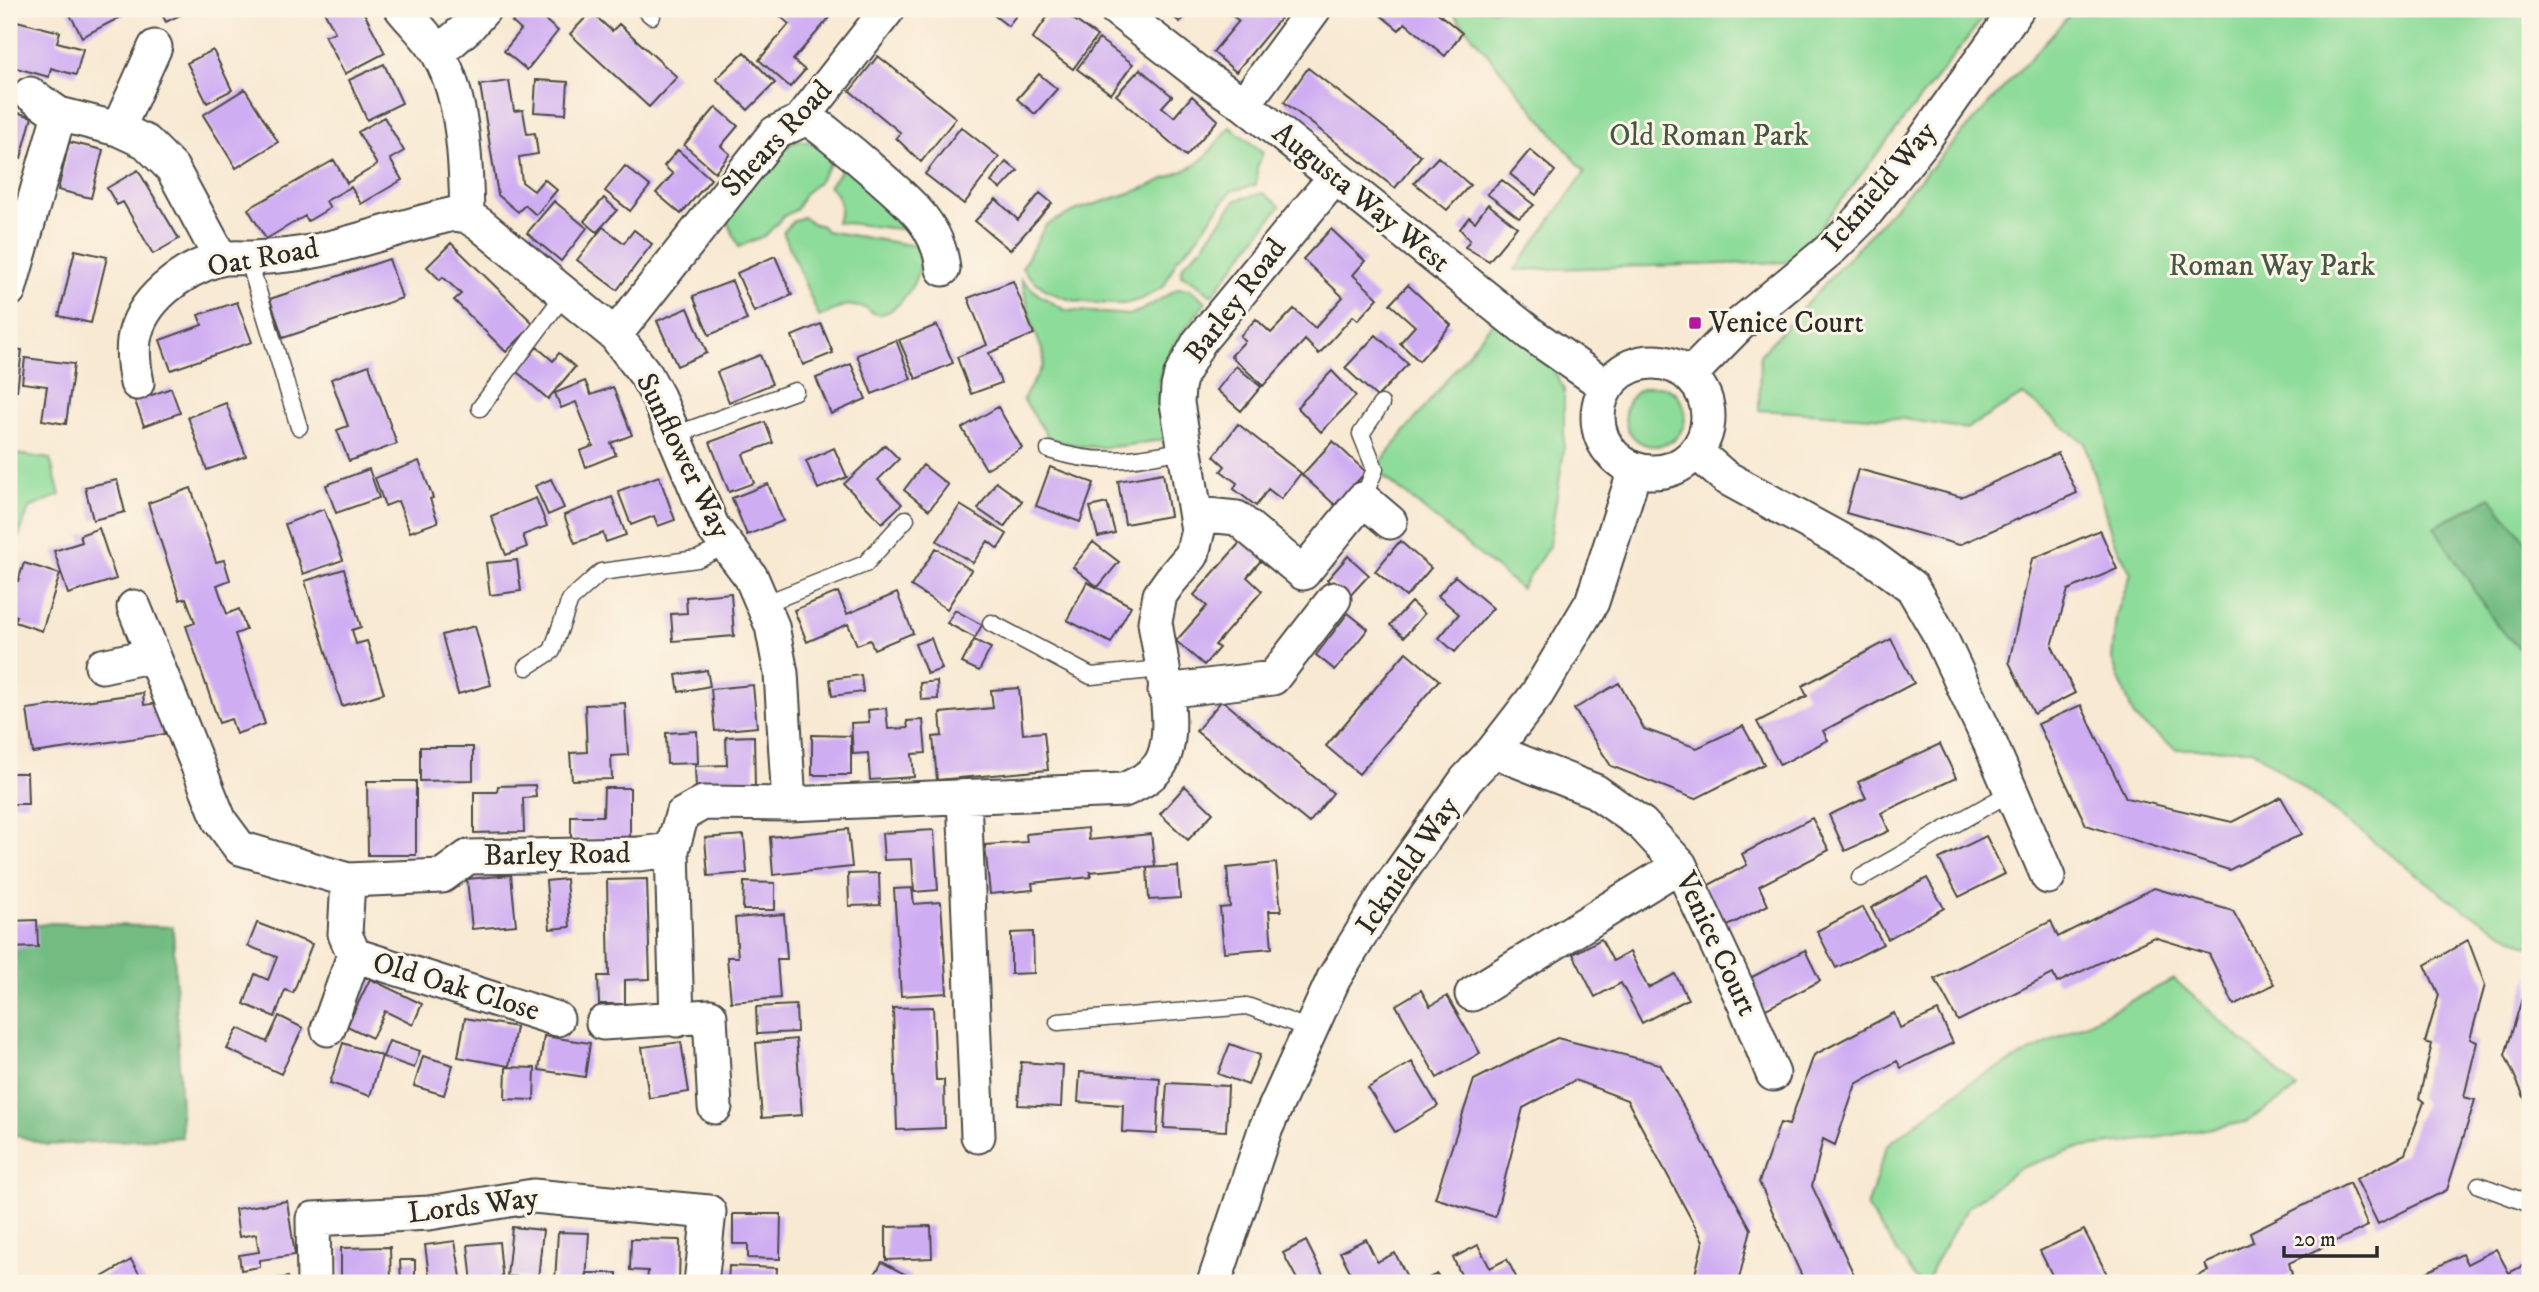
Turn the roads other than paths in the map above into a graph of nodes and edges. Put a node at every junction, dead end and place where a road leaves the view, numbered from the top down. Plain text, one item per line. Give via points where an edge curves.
1 (402, 9) edge
2 (484, 9) edge
3 (888, 9) edge
4 (1116, 9) edge
5 (1314, 9) edge
6 (2017, 9) edge
7 (155, 47) dead end
8 (438, 53) junction
9 (30, 94) dead end
10 (1244, 104) junction
11 (59, 114) junction
12 (800, 121) junction
13 (118, 129) junction
14 (1335, 177) junction
15 (467, 216) junction
16 (235, 258) junction
17 (943, 269) dead end
18 (9, 290) edge
19 (564, 295) junction
20 (615, 335) junction
21 (1690, 375) junction
22 (137, 383) dead end
23 (1606, 386) junction
24 (795, 391) dead end
25 (1381, 404) dead end
26 (480, 408) dead end
27 (299, 426) dead end
28 (675, 435) junction
29 (1049, 450) dead end
30 (1184, 450) junction
31 (1696, 452) junction
32 (1635, 470) junction
33 (1363, 499) junction
34 (1197, 514) junction
35 (906, 519) dead end
36 (1390, 522) dead end
37 (726, 546) junction
38 (1334, 599) dead end
39 (765, 604) junction
40 (134, 607) dead end
41 (991, 623) dead end
42 (153, 655) junction
43 (102, 666) dead end
44 (527, 667) dead end
45 (1163, 680) junction
46 (1493, 751) junction
47 (2012, 791) junction
48 (964, 797) junction
49 (789, 804) junction
50 (672, 850) junction
51 (1681, 864) junction
52 (2048, 877) dead end
53 (1860, 878) dead end
54 (348, 880) junction
55 (354, 955) junction
56 (1472, 994) dead end
57 (557, 1019) dead end
58 (677, 1020) junction
59 (1058, 1022) dead end
60 (603, 1023) dead end
61 (328, 1029) dead end
62 (1310, 1029) junction
63 (1773, 1074) dead end
64 (715, 1107) dead end
65 (978, 1136) dead end
66 (2479, 1185) dead end
67 (2530, 1204) edge
68 (314, 1283) edge
69 (701, 1283) edge
70 (1214, 1283) edge

1 - 8 street
2 - 8 street
3 - 12 street, Shears Road
4 - 10 street, Augusta Way West
5 - 10 street
6 - 21 street, Icknield Way via 1861,219 1740,324
7 - 13 street
8 - 15 street via 454,91
9 - 11 street
10 - 14 street, Augusta Way West
11 - 13 street
11 - 18 street
12 - 17 street via 810,120 825,131 912,204 936,239
12 - 20 street, Shears Road via 775,133
13 - 16 street via 146,142 172,168
14 - 23 street, Augusta Way West via 1531,334
14 - 30 street, Barley Road via 1188,360 1177,403
15 - 16 street, Oat Road via 429,219 286,256
15 - 19 street, Sunflower Way
16 - 22 street, Oat Road via 181,276 141,317 132,359
16 - 27 lane
19 - 20 street, Sunflower Way
19 - 26 lane
20 - 28 street, Sunflower Way via 646,375
21 - 23 street via 1661,361 1646,361 1617,374
21 - 31 street via 1701,388 1709,421
23 - 32 street via 1597,418 1600,435 1620,462
24 - 28 lane
25 - 33 lane via 1360,434 1375,469
28 - 37 street, Sunflower Way via 712,526
29 - 30 lane via 1077,459 1112,460
30 - 34 street, Barley Road
31 - 32 street via 1668,470
31 - 47 street via 1725,477 1870,556 1912,587 1937,630
32 - 46 street, Icknield Way via 1592,601 1537,694
33 - 34 street via 1303,573 1237,518
33 - 36 street
34 - 45 street, Barley Road via 1192,555 1156,607
35 - 39 lane via 865,564
37 - 39 street, Sunflower Way
37 - 44 lane via 697,559 601,572 570,600 552,651
38 - 45 street via 1273,678
39 - 49 street, Sunflower Way via 781,673
40 - 42 street, Barley Road
41 - 45 lane via 1091,676
42 - 43 street
42 - 54 street, Barley Road via 220,821 240,848
45 - 48 street, Barley Road via 1168,741 1158,767 1140,783 1103,793
46 - 51 street, Venice Court via 1595,790 1642,824
46 - 62 street, Icknield Way via 1466,780 1388,890 1334,978
47 - 52 street
47 - 53 lane
48 - 49 street, Barley Road
48 - 65 street
49 - 50 street, Barley Road via 703,803 682,815
50 - 54 street, Barley Road via 468,857 442,876
50 - 58 street, Barley Road
51 - 56 street
51 - 63 street, Venice Court
54 - 55 street, Old Oak Close via 345,934
55 - 57 street, Old Oak Close
55 - 61 street, Old Oak Close
58 - 60 street
58 - 64 street via 710,1016
59 - 62 lane via 1247,1006
62 - 70 street, Icknield Way via 1265,1130
66 - 67 lane
68 - 69 street, Lords Way via 313,1219 429,1213 533,1196 709,1212

